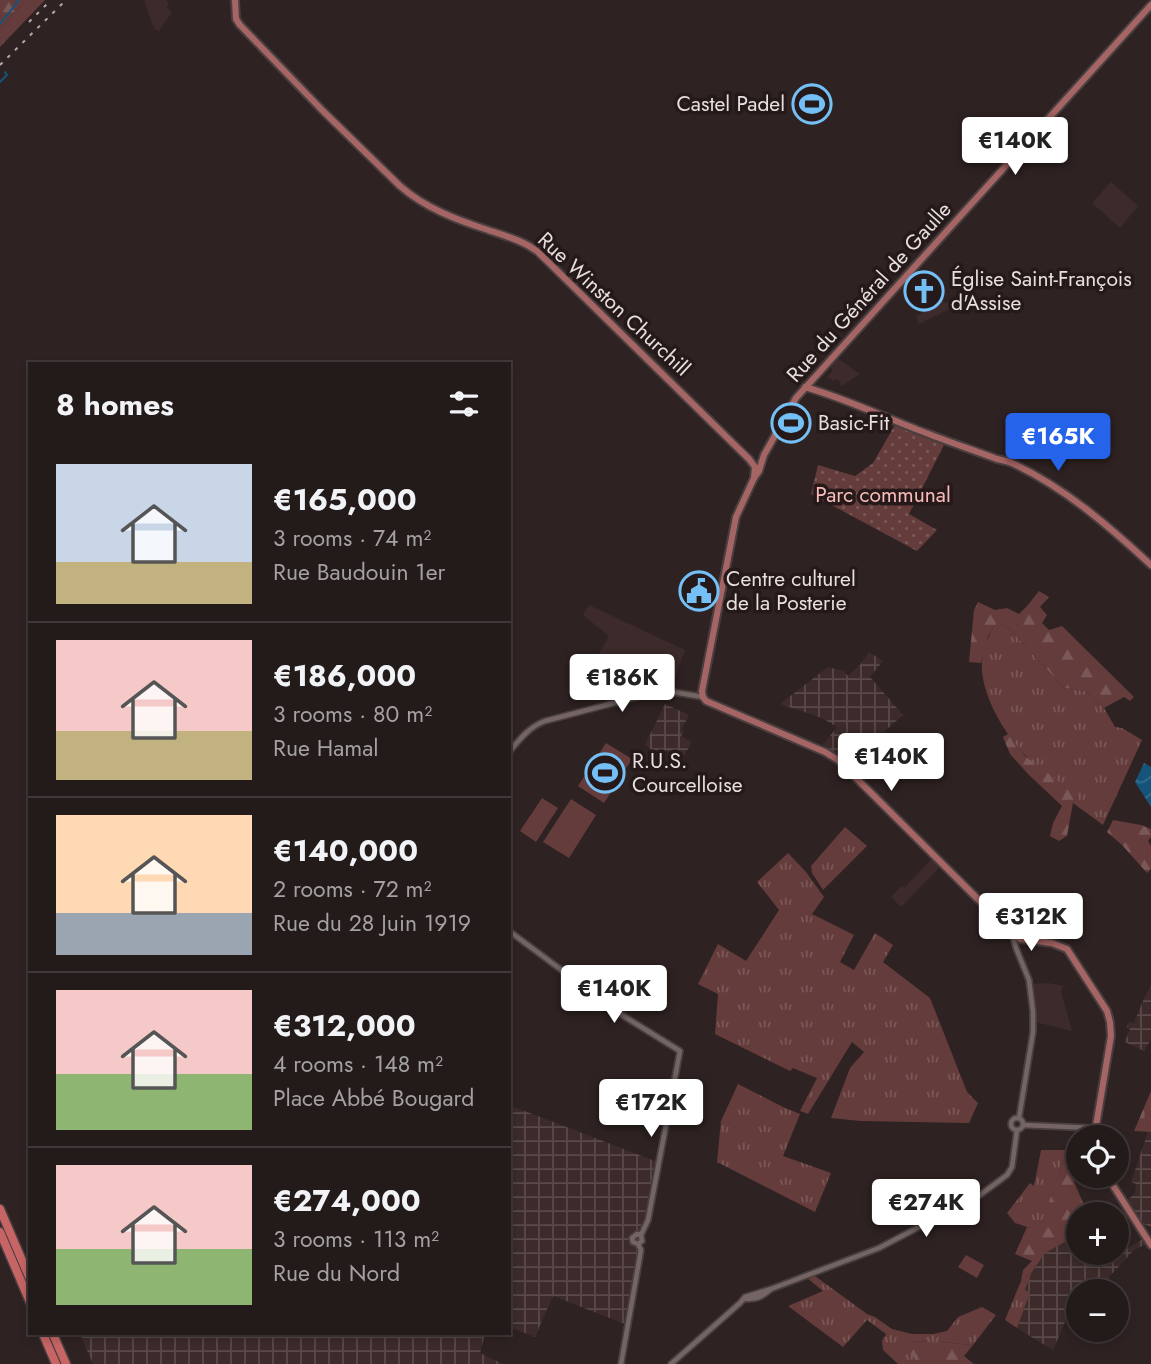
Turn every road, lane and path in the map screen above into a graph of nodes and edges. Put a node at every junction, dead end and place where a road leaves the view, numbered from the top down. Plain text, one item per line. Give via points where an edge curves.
1 (235, 0) edge
2 (1151, 5) edge
3 (805, 387) junction
4 (756, 463) junction
5 (1151, 565) edge
6 (703, 698) junction
7 (511, 750) edge
8 (511, 932) edge
9 (1012, 933) junction
10 (1019, 1118) junction
11 (1023, 1125) junction
12 (1095, 1125) edge
13 (1066, 1127) edge
14 (1017, 1130) junction
15 (1115, 1188) edge
16 (0, 1209) edge
17 (0, 1232) edge
18 (1151, 1245) edge
19 (28, 1274) edge
20 (28, 1297) edge
21 (43, 1335) edge
22 (53, 1335) edge
23 (56, 1364) edge
24 (66, 1364) edge
25 (621, 1364) edge
26 (671, 1364) edge

1 - 4 main road, Rue Winston Churchill via 240,25 400,186 436,209 538,252
2 - 3 main road, Rue du Général de Gaulle
3 - 4 main road, Rue du Général de Gaulle via 764,459
3 - 5 main road via 1009,462 1078,503
4 - 6 main road, Rue du Général de Gaulle via 759,471 735,522
6 - 7 street via 657,692 545,721 530,729
6 - 9 main road via 838,760
8 - 25 street via 622,1015 680,1051 648,1220 641,1235 632,1238 641,1250
9 - 10 street via 1029,980 1033,1023
9 - 12 main road via 1020,939 1067,949 1107,1011 1111,1036
10 - 11 street
10 - 14 street via 1011,1123
11 - 13 street
11 - 14 street
14 - 26 street via 1012,1167 980,1195 879,1248 771,1289 764,1296 744,1299
15 - 18 main road
16 - 19 highway
17 - 20 highway
21 - 23 highway
22 - 24 highway

